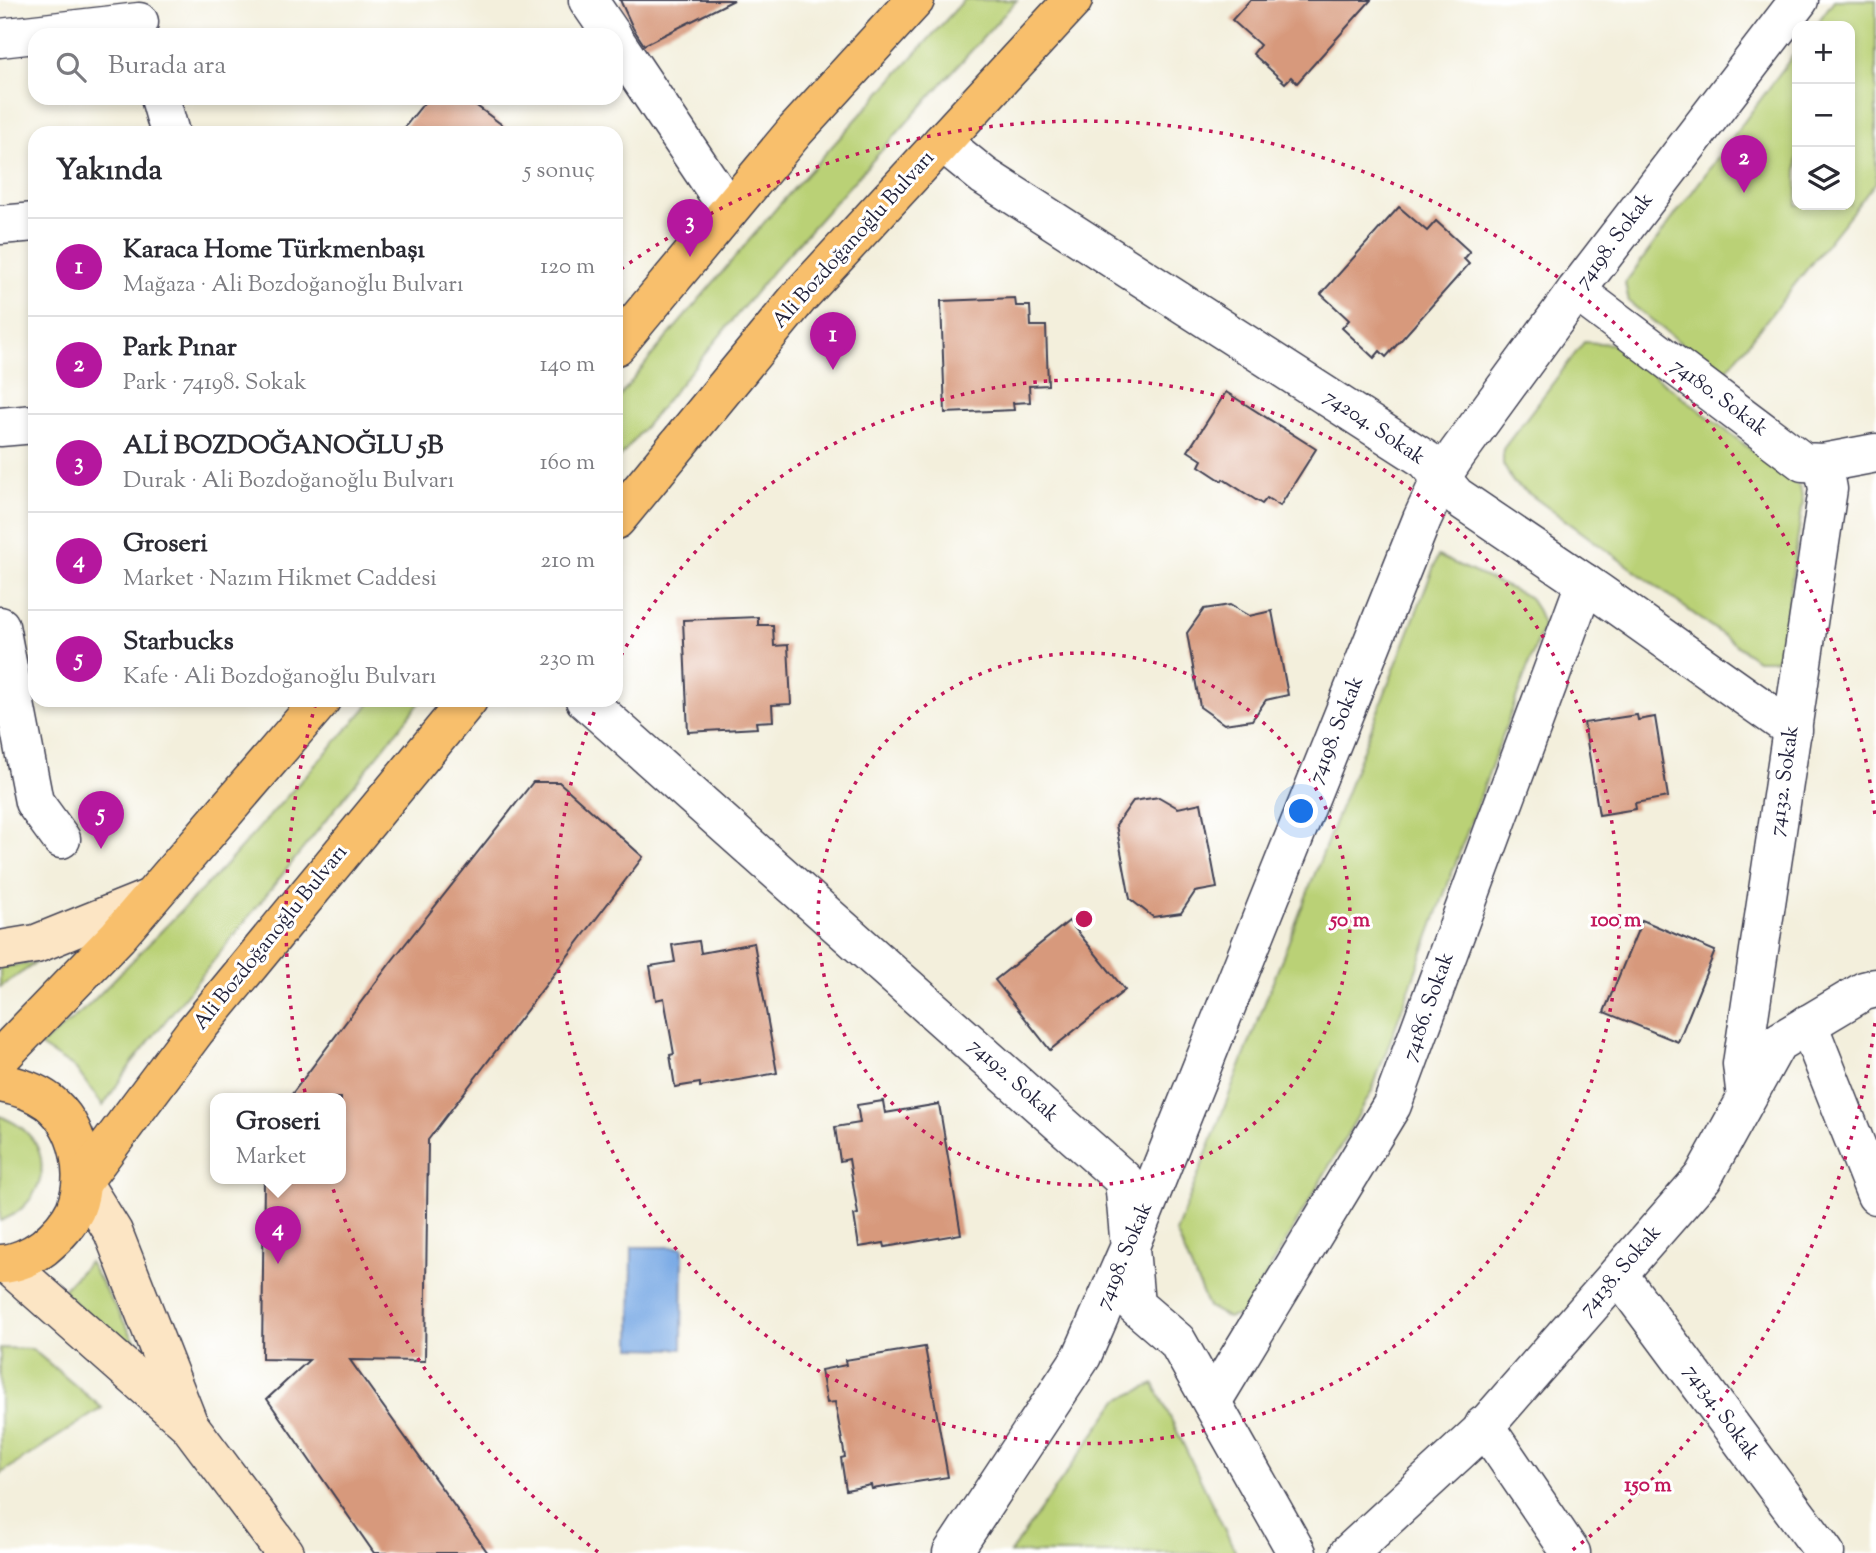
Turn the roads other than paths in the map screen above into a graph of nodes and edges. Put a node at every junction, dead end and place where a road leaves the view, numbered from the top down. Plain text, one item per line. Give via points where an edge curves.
1 (588, 0) edge
2 (914, 0) edge
3 (1073, 0) edge
4 (1799, 0) edge
5 (138, 19) edge
6 (73, 28) edge
7 (607, 28) edge
8 (28, 34) edge
9 (0, 38) edge
10 (623, 52) edge
11 (162, 105) edge
12 (168, 126) edge
13 (942, 142) junction
14 (729, 209) junction
15 (28, 223) edge
16 (0, 225) edge
17 (1576, 291) junction
18 (623, 338) edge
19 (28, 425) edge
20 (0, 427) edge
21 (1876, 453) edge
22 (1823, 463) junction
23 (1441, 478) junction
24 (623, 511) edge
25 (1585, 583) junction
26 (0, 626) edge
27 (315, 707) edge
28 (462, 707) edge
29 (593, 707) edge
30 (1793, 730) junction
31 (61, 838) dead end
32 (150, 898) junction
33 (0, 950) edge
34 (1876, 988) edge
35 (1808, 1024) junction
36 (0, 1058) edge
37 (0, 1083) edge
38 (1746, 1100) junction
39 (82, 1182) junction
40 (1876, 1195) edge
41 (1129, 1246) junction
42 (2, 1266) edge
43 (1618, 1274) junction
44 (1212, 1402) junction
45 (189, 1425) junction
46 (1484, 1425) junction
47 (285, 1553) edge
48 (952, 1553) edge
49 (1297, 1553) edge
50 (1349, 1553) edge
51 (1571, 1553) edge
52 (1825, 1553) edge

1 - 7 street
2 - 14 main road
3 - 13 main road, Ali Bozdoğanoğlu Bulvarı
4 - 17 street, 74198. Sokak
5 - 6 street
8 - 9 street
10 - 14 street
11 - 12 street
13 - 23 street, 74204. Sokak via 984,176 1426,460
13 - 24 main road, Ali Bozdoğanoğlu Bulvarı via 800,296
14 - 18 main road
15 - 16 street
17 - 22 street, 74180. Sokak via 1803,462
17 - 23 street, 74198. Sokak
19 - 20 street
21 - 22 street, 74180. Sokak
22 - 30 street, 74132. Sokak via 1828,489
23 - 25 street, 74204. Sokak via 1457,496
23 - 41 street, 74198. Sokak
25 - 30 street, 74204. Sokak
25 - 44 street, 74186. Sokak via 1392,1105
26 - 31 street via 34,803
27 - 32 main road
28 - 39 main road, Ali Bozdoğanoğlu Bulvarı via 195,1031
29 - 41 street, 74192. Sokak via 1124,1180
30 - 38 street, 74132. Sokak via 1742,1064
32 - 33 main road via 36,944
32 - 36 main road
34 - 35 street, 74138. Sokak
35 - 38 street, 74138. Sokak via 1777,1043
35 - 40 street
37 - 39 main road via 23,1087 50,1103 69,1126 80,1153
38 - 43 street, 74138. Sokak via 1703,1177
39 - 42 main road via 74,1211 58,1236 35,1254
39 - 45 main road via 113,1232
41 - 44 street, 74192. Sokak via 1135,1305 1177,1341
41 - 48 street, 74198. Sokak via 1082,1356
42 - 45 main road
43 - 46 street, 74138. Sokak
43 - 52 street, 74134. Sokak
44 - 49 street, 74192. Sokak
45 - 47 main road
46 - 50 street, 74138. Sokak
46 - 51 street

